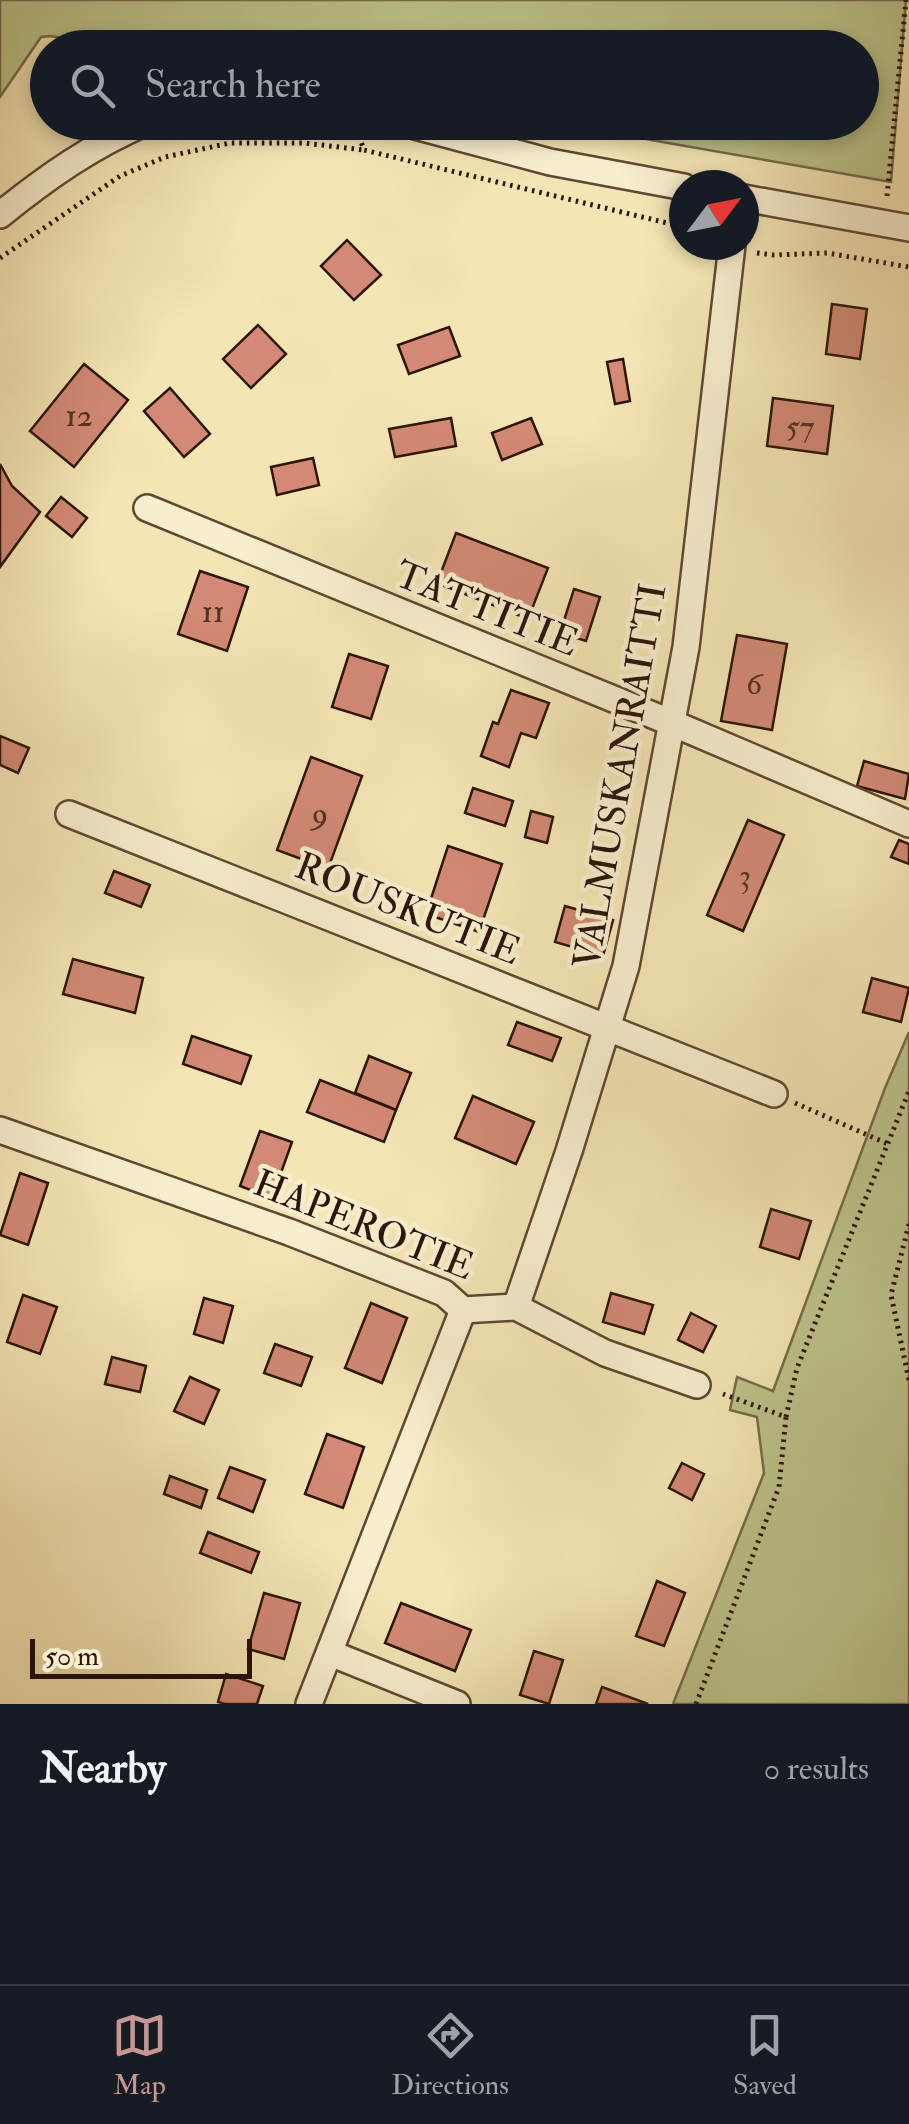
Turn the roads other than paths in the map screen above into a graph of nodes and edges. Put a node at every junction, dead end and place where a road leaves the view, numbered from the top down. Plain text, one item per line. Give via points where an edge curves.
1 (110, 140) edge
2 (468, 140) edge
3 (669, 184) edge
4 (759, 201) edge
5 (0, 215) edge
6 (896, 226) edge
7 (731, 260) edge
8 (147, 508) dead end
9 (672, 724) junction
10 (69, 814) dead end
11 (909, 824) edge
12 (608, 1028) junction
13 (774, 1094) road end
14 (0, 1130) edge
15 (516, 1306) junction
16 (463, 1310) junction
17 (696, 1385) road end
18 (330, 1653) junction
19 (309, 1704) edge
20 (456, 1704) edge

1 - 5 street
2 - 3 street
4 - 6 street
7 - 9 street, VALMUSKANRAITTI
8 - 9 street, TATTITIE
9 - 11 street, TATTITIE
9 - 12 street, VALMUSKANRAITTI
10 - 12 street, ROUSKUTIE
12 - 13 street, ROUSKUTIE
12 - 15 street, VALMUSKANRAITTI
14 - 16 street, HAPEROTIE via 289,1232 444,1293
15 - 16 street, HAPEROTIE
15 - 17 street, HAPEROTIE via 606,1353
16 - 18 street
18 - 19 street
18 - 20 street

